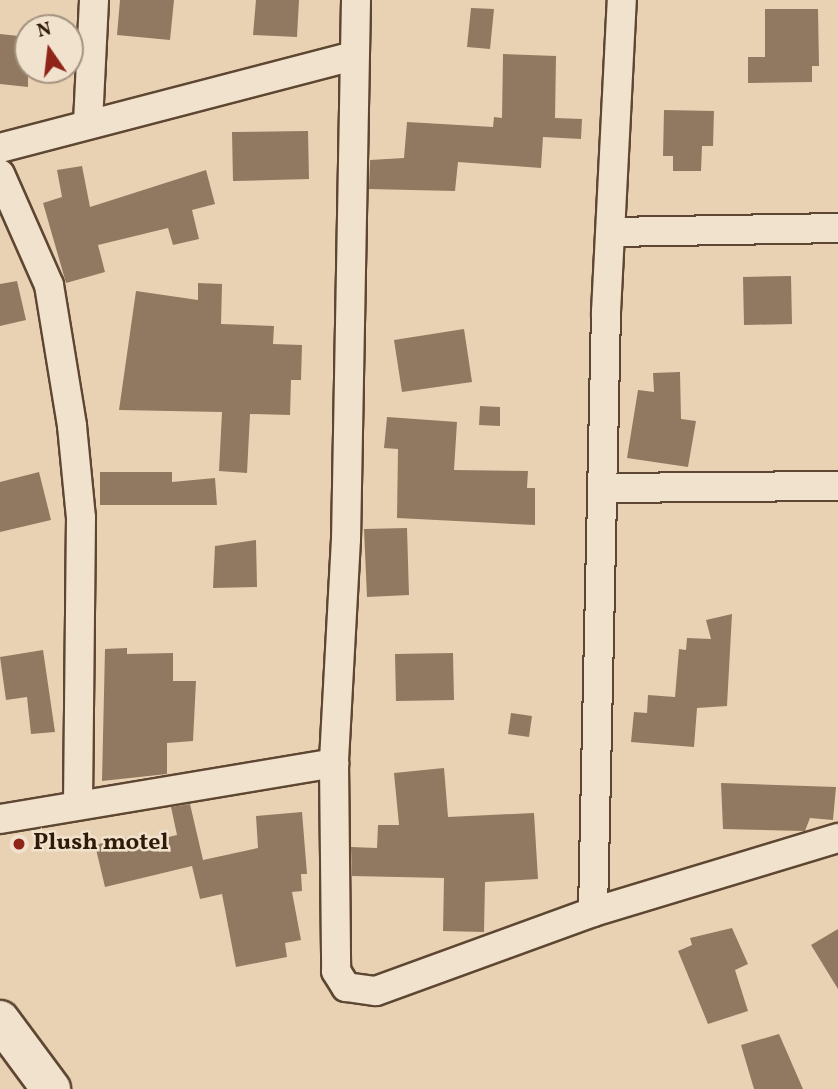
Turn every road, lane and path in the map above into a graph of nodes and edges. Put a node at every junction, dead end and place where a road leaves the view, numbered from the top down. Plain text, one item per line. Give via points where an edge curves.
1 (94, 0) edge
2 (356, 0) edge
3 (622, 0) edge
4 (354, 56) junction
5 (88, 123) junction
6 (0, 148) edge
7 (0, 174) edge
8 (838, 228) edge
9 (611, 232) junction
10 (838, 486) edge
11 (604, 488) junction
12 (334, 763) junction
13 (78, 805) junction
14 (0, 819) edge
15 (838, 838) edge
16 (593, 912) junction
17 (0, 1020) edge
18 (51, 1089) edge

1 - 5 street
2 - 4 street
3 - 9 street
4 - 5 street
4 - 12 street via 346,539
5 - 6 street
7 - 13 street via 49,285 72,426 81,518
8 - 9 street
9 - 11 street
10 - 11 street
11 - 16 street via 594,704
12 - 13 street
12 - 16 street via 331,950 346,987 376,991 432,976
13 - 14 street
15 - 16 street
17 - 18 street

